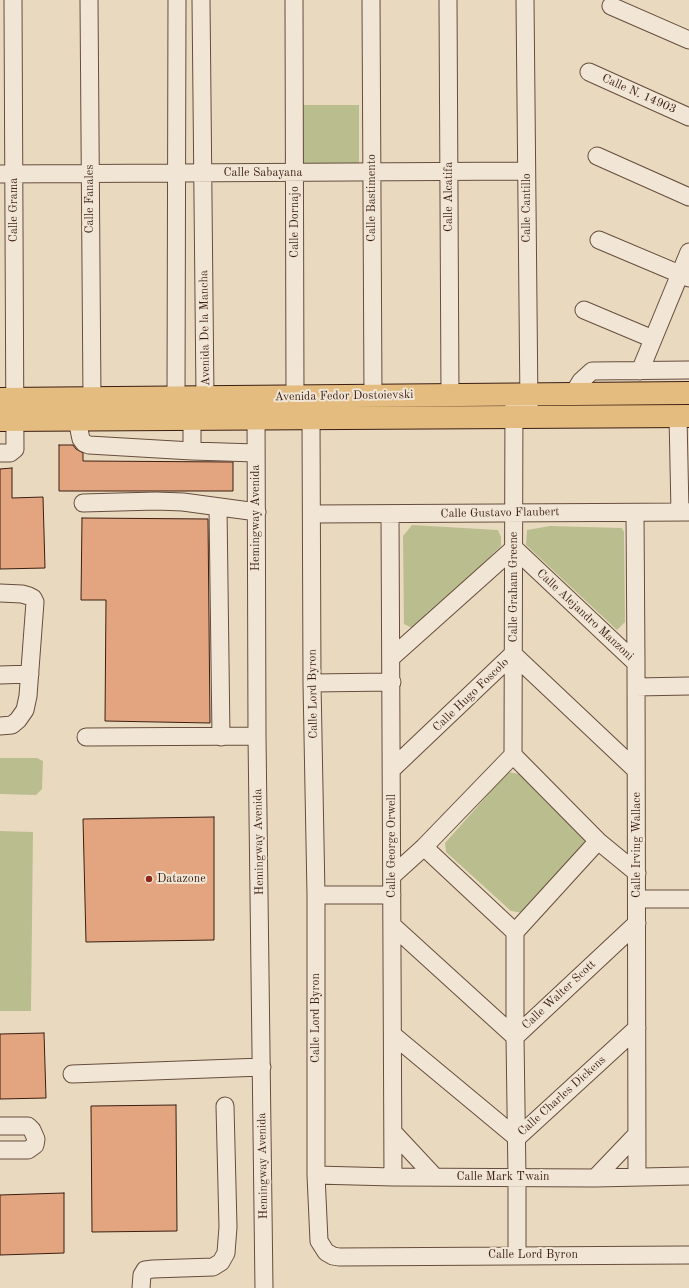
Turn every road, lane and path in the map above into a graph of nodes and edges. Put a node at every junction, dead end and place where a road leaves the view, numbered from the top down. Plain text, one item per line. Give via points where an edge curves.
1 (13, 0) edge
2 (89, 0) edge
3 (177, 0) edge
4 (201, 0) edge
5 (294, 0) edge
6 (371, 0) edge
7 (448, 0) edge
8 (525, 0) edge
9 (611, 6) dead end
10 (689, 40) edge
11 (589, 72) dead end
12 (689, 117) edge
13 (597, 156) dead end
14 (526, 171) junction
15 (295, 172) junction
16 (372, 172) junction
17 (449, 172) junction
18 (90, 173) junction
19 (176, 173) junction
20 (203, 173) junction
21 (7, 174) edge
22 (689, 197) edge
23 (599, 240) dead end
24 (689, 252) edge
25 (684, 276) edge
26 (584, 310) dead end
27 (653, 339) junction
28 (689, 370) edge
29 (640, 371) junction
30 (689, 393) edge
31 (521, 394) junction
32 (573, 394) junction
33 (450, 395) junction
34 (295, 396) junction
35 (373, 396) junction
36 (205, 397) junction
37 (255, 397) junction
38 (92, 398) junction
39 (176, 398) junction
40 (8, 410) edge
41 (684, 416) edge
42 (521, 417) junction
43 (311, 418) junction
44 (192, 419) junction
45 (257, 419) junction
46 (77, 420) junction
47 (192, 451) junction
48 (0, 453) edge
49 (256, 453) junction
50 (83, 503) dead end
51 (218, 507) junction
52 (256, 512) junction
53 (514, 512) junction
54 (684, 512) edge
55 (635, 513) junction
56 (312, 514) junction
57 (390, 514) junction
58 (514, 548) junction
59 (0, 594) edge
60 (513, 654) junction
61 (392, 658) junction
62 (636, 663) junction
63 (30, 674) junction
64 (0, 675) edge
65 (312, 682) junction
66 (392, 682) junction
67 (689, 686) edge
68 (636, 687) junction
69 (0, 726) edge
70 (257, 736) junction
71 (86, 737) dead end
72 (221, 737) junction
73 (513, 755) junction
74 (392, 770) junction
75 (636, 770) junction
76 (598, 841) junction
77 (424, 847) junction
78 (637, 873) junction
79 (392, 876) junction
80 (316, 895) junction
81 (392, 895) junction
82 (636, 899) junction
83 (689, 899) edge
84 (637, 923) junction
85 (393, 926) junction
86 (515, 932) junction
87 (637, 1028) junction
88 (393, 1035) junction
89 (514, 1037) junction
90 (262, 1067) junction
91 (72, 1074) dead end
92 (225, 1106) dead end
93 (0, 1126) edge
94 (393, 1132) junction
95 (637, 1134) junction
96 (516, 1138) junction
97 (0, 1150) edge
98 (316, 1175) junction
99 (434, 1176) junction
100 (689, 1176) edge
101 (393, 1177) junction
102 (518, 1177) junction
103 (637, 1177) junction
104 (595, 1178) junction
105 (517, 1255) junction
106 (689, 1255) edge
107 (141, 1288) edge
108 (264, 1288) edge

1 - 21 street, Calle Grama
2 - 18 street, Calle Fanales
3 - 19 street
4 - 20 street, Avenida De la Mancha
5 - 15 street, Calle Dornajo
6 - 16 street, Calle Bastimento
7 - 17 street, Calle Alcatifa
8 - 14 street, Calle Cantillo
9 - 10 street
11 - 12 street, Calle N. 14903
13 - 22 street
14 - 17 street, Calle Sabayana
14 - 31 street, Calle Cantillo
15 - 16 street, Calle Sabayana
15 - 20 street, Calle Sabayana
15 - 34 street, Calle Dornajo
16 - 17 street, Calle Sabayana
16 - 35 street, Calle Bastimento
17 - 33 street, Calle Alcatifa
18 - 19 street, Calle Sabayana
18 - 21 street, Calle Sabayana
18 - 38 street, Calle Fanales
19 - 20 street, Calle Sabayana
19 - 39 street
20 - 36 street, Avenida De la Mancha
21 - 40 street, Calle Grama
23 - 25 street
24 - 25 street
25 - 27 street
26 - 27 street
27 - 29 street
28 - 29 street
29 - 32 street via 592,371 581,381
30 - 32 main road, Avenida Fedor Dostoievski
31 - 32 main road, Avenida Fedor Dostoievski
31 - 33 main road, Avenida Fedor Dostoievski
31 - 42 street, Calle Graham Greene
33 - 35 main road, Avenida Fedor Dostoievski
34 - 35 main road, Avenida Fedor Dostoievski
34 - 37 main road, Avenida Fedor Dostoievski
36 - 37 main road, Avenida Fedor Dostoievski
36 - 39 main road, Avenida Fedor Dostoievski
36 - 44 street, Avenida De la Mancha
37 - 45 street, Hemingway Avenida
38 - 39 main road, Avenida Fedor Dostoievski
38 - 40 main road, Avenida Fedor Dostoievski
39 - 44 street
40 - 46 main road, Avenida Fedor Dostoievski
40 - 48 street, Calle Grama via 15,449 10,453
41 - 42 main road, Avenida Fedor Dostoievski
41 - 54 street
42 - 43 main road, Avenida Fedor Dostoievski
42 - 53 street, Calle Graham Greene
43 - 45 main road, Avenida Fedor Dostoievski
43 - 56 street, Calle Lord Byron
44 - 45 main road, Avenida Fedor Dostoievski
44 - 46 main road, Avenida Fedor Dostoievski
44 - 47 street
45 - 49 street, Hemingway Avenida
46 - 47 street via 80,439 89,445
47 - 49 street
49 - 52 street, Hemingway Avenida
50 - 51 street via 156,501 198,503
51 - 52 street
51 - 72 street
52 - 70 street, Hemingway Avenida
53 - 55 street, Calle Gustavo Flaubert
53 - 57 street, Calle Gustavo Flaubert
53 - 58 street, Calle Graham Greene
54 - 55 street, Calle Gustavo Flaubert
55 - 62 street, Calle Irving Wallace
56 - 57 street, Calle Gustavo Flaubert
56 - 65 street, Calle Lord Byron
57 - 61 street, Calle George Orwell
58 - 60 street, Calle Graham Greene
58 - 61 street
58 - 62 street, Calle Alejandro Manzoni
59 - 63 street via 22,594 33,598 35,602
60 - 73 street, Calle Graham Greene
60 - 74 street, Calle Hugo Foscolo
60 - 75 street, Calle Hugo Foscolo
61 - 66 street, Calle George Orwell
62 - 68 street, Calle Irving Wallace
63 - 64 street
63 - 69 street via 25,710 12,725
65 - 66 street
65 - 80 street, Calle Lord Byron
66 - 74 street, Calle George Orwell
67 - 68 street
68 - 75 street, Calle Irving Wallace
70 - 72 street
70 - 90 street, Hemingway Avenida
71 - 72 street
73 - 76 street
73 - 77 street
74 - 79 street, Calle George Orwell
75 - 78 street, Calle Irving Wallace
76 - 78 street
76 - 86 street
77 - 79 street
77 - 86 street
78 - 82 street, Calle Irving Wallace
79 - 81 street, Calle George Orwell
80 - 81 street
80 - 98 street, Calle Lord Byron
81 - 85 street, Calle George Orwell
82 - 83 street
82 - 84 street, Calle Irving Wallace
84 - 87 street, Calle Irving Wallace
84 - 89 street, Calle Walter Scott
85 - 88 street, Calle George Orwell
85 - 89 street, Calle Walter Scott
86 - 89 street
87 - 95 street, Calle Irving Wallace
87 - 96 street, Calle Charles Dickens
88 - 94 street, Calle George Orwell
88 - 96 street, Calle Charles Dickens
89 - 96 street
90 - 91 street
90 - 108 street, Hemingway Avenida
92 - 107 street via 228,1227 226,1253 221,1262 213,1267 145,1270
93 - 97 street via 28,1126 36,1139 35,1145 28,1150
94 - 99 street
94 - 101 street, Calle George Orwell
95 - 103 street, Calle Irving Wallace
95 - 104 street
96 - 102 street
98 - 101 street, Calle Mark Twain
98 - 105 street, Calle Lord Byron via 319,1241 326,1252 333,1256
99 - 101 street, Calle Mark Twain
99 - 102 street, Calle Mark Twain
100 - 103 street, Calle Mark Twain
102 - 104 street, Calle Mark Twain
102 - 105 street
103 - 104 street, Calle Mark Twain
105 - 106 street, Calle Lord Byron

